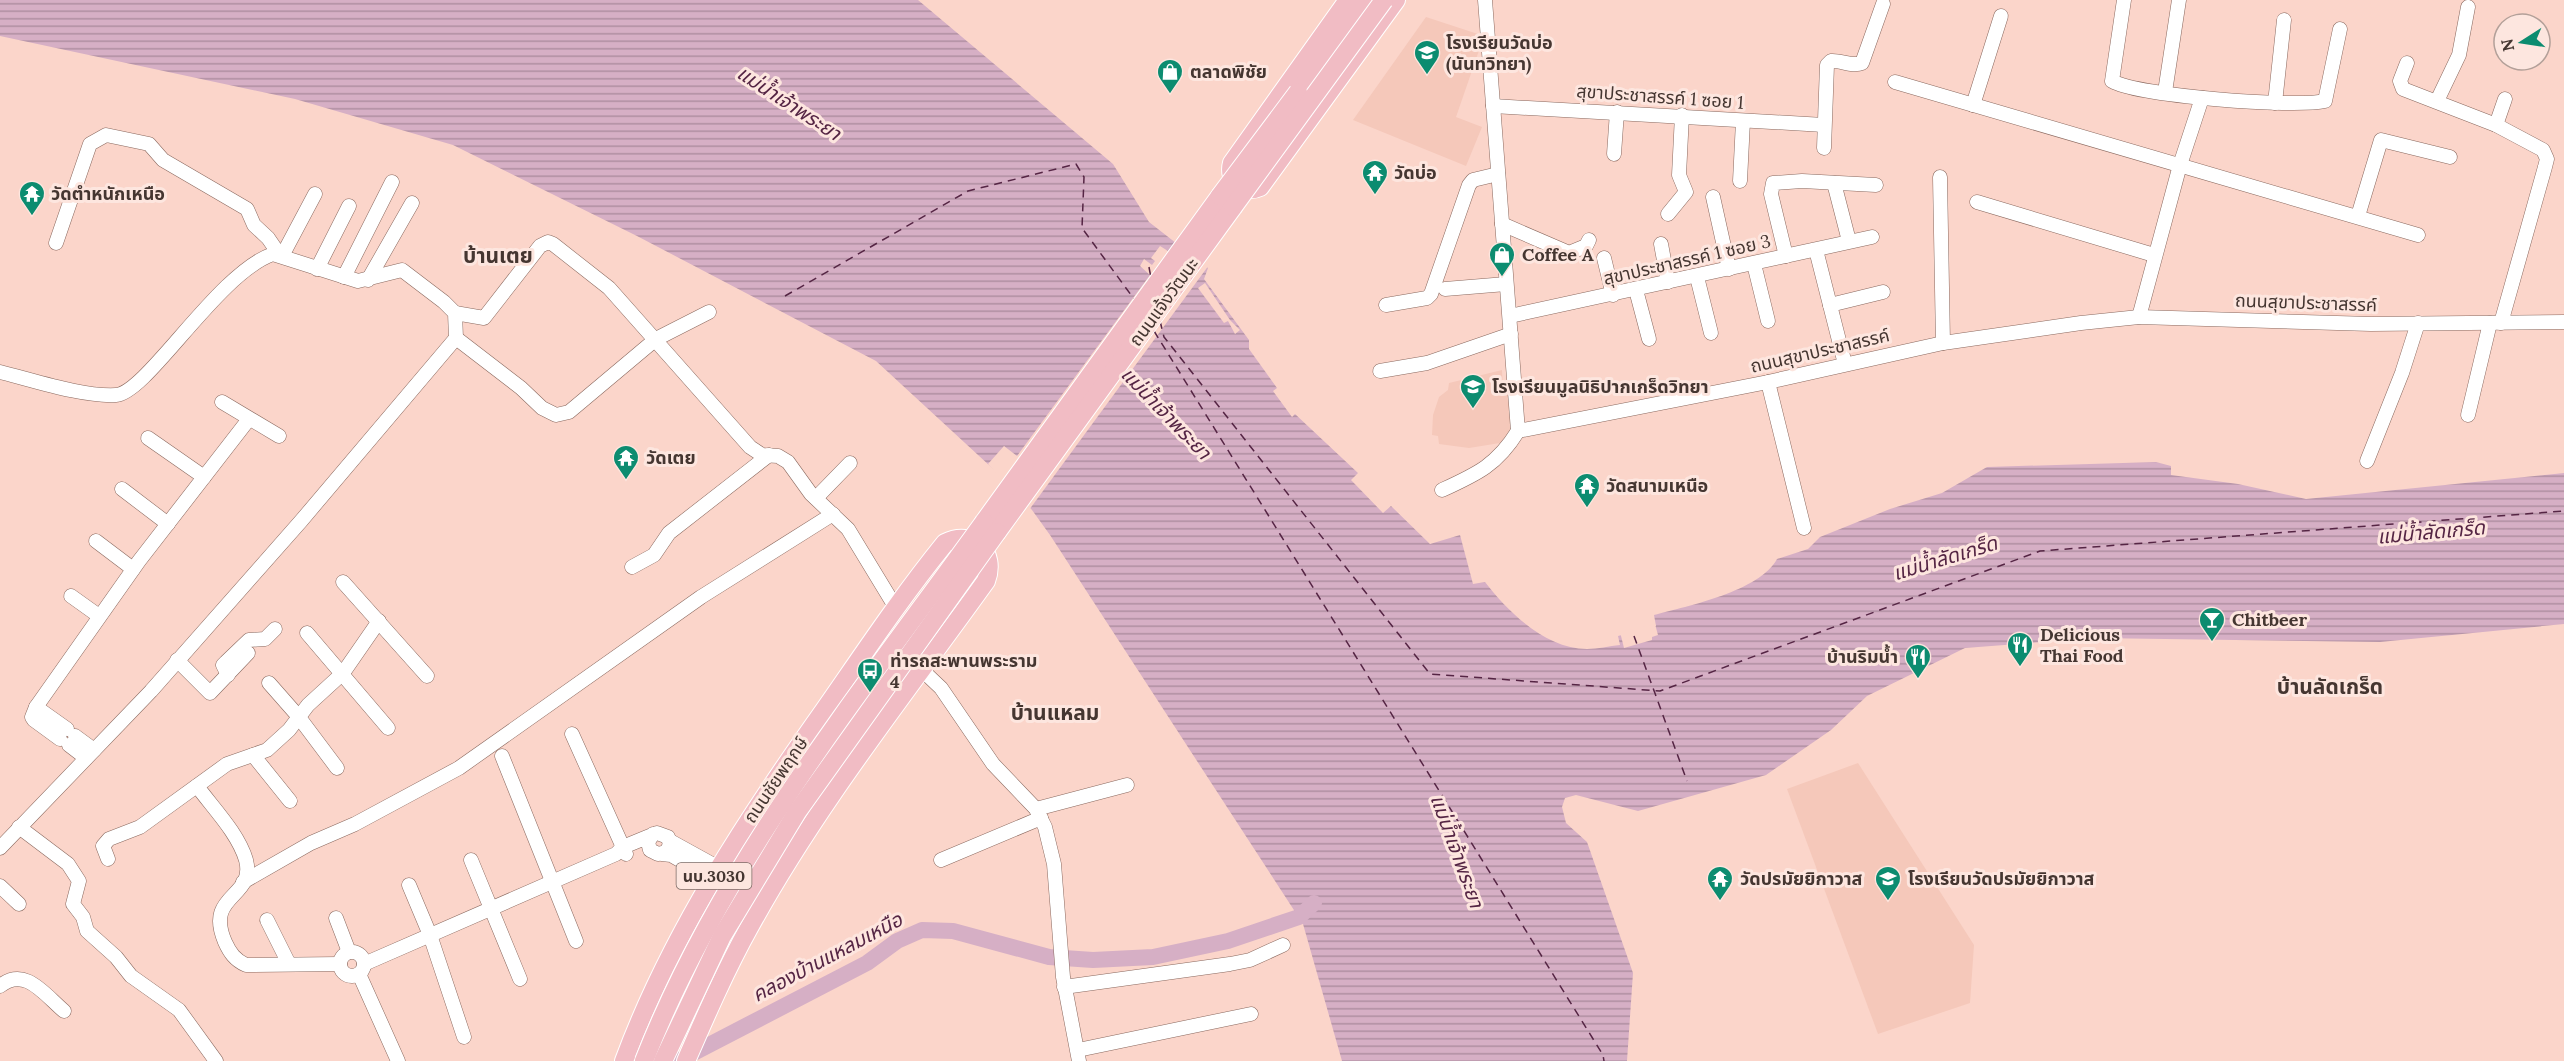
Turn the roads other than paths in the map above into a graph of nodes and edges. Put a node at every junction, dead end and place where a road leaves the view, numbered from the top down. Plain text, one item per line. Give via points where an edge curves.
1 (1384, 0) edge
2 (1396, 0) edge
3 (1485, 0) edge
4 (2124, 0) edge
5 (2179, 0) edge
6 (1356, 1) edge
7 (1883, 4) dead end
8 (2468, 7) dead end
9 (2001, 16) dead end
10 (2284, 20) dead end
11 (2340, 29) dead end
12 (2408, 63) dead end
13 (1894, 82) dead end
14 (1289, 85) junction
15 (2165, 92) junction
16 (2202, 98) junction
17 (2505, 99) dead end
18 (2437, 101) junction
19 (2274, 103) junction
20 (1973, 105) junction
21 (1318, 106) junction
22 (1493, 106) junction
23 (1617, 112) junction
24 (1682, 115) junction
25 (1743, 121) junction
26 (1824, 125) junction
27 (2496, 125) junction
28 (1824, 148) dead end
29 (1614, 154) dead end
30 (2450, 157) dead end
31 (2180, 165) junction
32 (1498, 174) junction
33 (1940, 177) dead end
34 (1740, 181) dead end
35 (392, 182) dead end
36 (1834, 183) junction
37 (1876, 185) dead end
38 (315, 194) dead end
39 (1713, 197) dead end
40 (1977, 202) dead end
41 (412, 203) dead end
42 (349, 206) dead end
43 (1668, 214) dead end
44 (2358, 216) junction
45 (1502, 224) junction
46 (2418, 235) dead end
47 (1872, 237) dead end
48 (1589, 240) dead end
49 (1849, 242) junction
50 (56, 243) dead end
51 (1661, 244) dead end
52 (1816, 250) junction
53 (281, 255) junction
54 (2154, 255) junction
55 (1786, 256) junction
56 (1604, 258) dead end
57 (1754, 264) junction
58 (317, 269) junction
59 (1729, 269) junction
60 (344, 277) junction
61 (1697, 277) junction
62 (368, 280) junction
63 (1668, 282) junction
64 (1506, 284) junction
65 (1445, 289) dead end
66 (1636, 290) junction
67 (1883, 292) dead end
68 (1613, 295) junction
69 (1386, 305) dead end
70 (1830, 305) junction
71 (709, 312) dead end
72 (455, 313) junction
73 (1510, 316) junction
74 (2139, 317) junction
75 (1768, 321) dead end
76 (2564, 322) edge
77 (2495, 323) junction
78 (2418, 324) junction
79 (1711, 333) dead end
80 (1511, 334) junction
81 (456, 338) junction
82 (656, 339) junction
83 (1649, 339) dead end
84 (1943, 343) junction
85 (1845, 364) junction
86 (1380, 371) dead end
87 (0, 372) edge
88 (1768, 382) junction
89 (222, 402) dead end
90 (2468, 415) dead end
91 (249, 419) junction
92 (1518, 431) junction
93 (279, 436) dead end
94 (148, 438) dead end
95 (769, 455) junction
96 (2367, 461) dead end
97 (850, 463) dead end
98 (204, 477) junction
99 (122, 489) dead end
100 (1442, 490) dead end
101 (816, 498) junction
102 (833, 514) junction
103 (168, 524) junction
104 (991, 527) junction
105 (1804, 528) dead end
106 (96, 541) dead end
107 (632, 567) dead end
108 (133, 569) junction
109 (343, 582) dead end
110 (71, 596) dead end
111 (896, 608) junction
112 (99, 616) junction
113 (379, 621) junction
114 (275, 629) dead end
115 (307, 633) dead end
116 (248, 653) dead end
117 (177, 660) junction
118 (922, 670) junction
119 (343, 673) junction
120 (228, 675) junction
121 (427, 676) dead end
122 (269, 683) dead end
123 (298, 716) junction
124 (388, 728) dead end
125 (572, 734) dead end
126 (90, 754) junction
127 (253, 755) junction
128 (502, 756) dead end
129 (337, 768) dead end
130 (1127, 784) dead end
131 (197, 786) junction
132 (290, 801) dead end
133 (755, 809) junction
134 (1039, 814) junction
135 (19, 827) junction
136 (806, 833) junction
137 (653, 834) junction
138 (670, 841) junction
139 (0, 848) edge
140 (622, 852) junction
141 (656, 852) junction
142 (108, 859) dead end
143 (941, 860) dead end
144 (471, 861) dead end
145 (716, 874) junction
146 (553, 879) junction
147 (243, 882) junction
148 (409, 885) dead end
149 (0, 886) edge
150 (19, 904) dead end
151 (491, 908) junction
152 (336, 918) dead end
153 (267, 920) dead end
154 (430, 935) junction
155 (576, 941) dead end
156 (1283, 945) dead end
157 (349, 952) junction
158 (289, 964) junction
159 (340, 964) junction
160 (362, 969) junction
161 (520, 979) dead end
162 (1064, 982) junction
163 (0, 986) edge
164 (64, 1011) dead end
165 (1251, 1014) dead end
166 (465, 1037) dead end
167 (1078, 1056) edge
168 (625, 1057) edge
169 (216, 1061) edge
170 (398, 1061) edge
171 (644, 1061) edge
172 (663, 1061) edge
173 (686, 1061) edge

1 - 104 main road, ถนนแจ้งวัฒนะ, bridge
2 - 21 main road, ถนนแจ้งวัฒนะ
3 - 22 street
4 - 15 street via 2112,81
5 - 15 street
6 - 14 main road, ถนนแจ้งวัฒนะ
6 - 104 main road, ถนนแจ้งวัฒนะ, bridge
7 - 26 street via 1862,63 1857,66 1837,60 1827,65
8 - 18 street via 2459,55
9 - 20 street
10 - 19 street
11 - 19 street via 2325,101
12 - 18 street via 2400,81 2403,89
13 - 20 street
14 - 21 main road
14 - 21 main road, ถนนแจ้งวัฒนะ via 1232,163 1234,182 1242,188 1260,188
15 - 16 street
16 - 19 street
16 - 31 street
17 - 27 street
18 - 27 street
20 - 31 street
22 - 23 street, สุขาประชาสรรค์ 1 ซอย 1
22 - 32 street
23 - 24 street, สุขาประชาสรรค์ 1 ซอย 1
23 - 29 street
24 - 25 street, สุขาประชาสรรค์ 1 ซอย 1
24 - 43 street via 1679,175 1686,192
25 - 26 street, สุขาประชาสรรค์ 1 ซอย 1
25 - 34 street
26 - 28 street
27 - 77 street via 2543,150 2547,159
30 - 44 street via 2381,140
31 - 44 street
31 - 54 street
32 - 45 street
32 - 69 street via 1473,180 1469,185 1431,294
33 - 84 street
35 - 60 street
36 - 37 street
36 - 49 street
36 - 55 street via 1802,181 1770,186
38 - 53 street
39 - 59 street
40 - 54 street
41 - 62 street
42 - 58 street
44 - 46 street
45 - 48 street via 1569,253 1586,246
45 - 64 street
47 - 49 street, สุขาประชาสรรค์ 1 ซอย 3
49 - 52 street, สุขาประชาสรรค์ 1 ซอย 3
50 - 53 street via 90,144 106,135 148,144 163,160 247,209 254,225
51 - 63 street
52 - 55 street, สุขาประชาสรรค์ 1 ซอย 3
52 - 70 street
53 - 58 street
53 - 87 street via 266,257 224,287 147,375 124,394 64,388
54 - 74 street
55 - 57 street, สุขาประชาสรรค์ 1 ซอย 3
56 - 68 street
57 - 59 street, สุขาประชาสรรค์ 1 ซอย 3
57 - 75 street
58 - 60 street
59 - 61 street, สุขาประชาสรรค์ 1 ซอย 3
60 - 62 street
61 - 63 street, สุขาประชาสรรค์ 1 ซอย 3
61 - 79 street
62 - 72 street via 402,270
63 - 66 street, สุขาประชาสรรค์ 1 ซอย 3
64 - 65 street
64 - 73 street
66 - 68 street, สุขาประชาสรรค์ 1 ซอย 3
66 - 83 street
67 - 70 street
68 - 73 street, สุขาประชาสรรค์ 1 ซอย 3
70 - 85 street
71 - 82 street
72 - 81 street
72 - 82 street via 484,318 540,246 548,242 609,288
73 - 80 street
74 - 78 street, ถนนสุขาประชาสรรค์
74 - 84 street, ถนนสุขาประชาสรรค์
76 - 77 street, ถนนสุขาประชาสรรค์
77 - 78 street, ถนนสุขาประชาสรรค์
77 - 90 street
78 - 96 street
80 - 86 street via 1427,363
80 - 92 street
81 - 82 street via 542,408 562,415
81 - 117 street via 301,522
82 - 95 street via 750,447
84 - 85 street, ถนนสุขาประชาสรรค์
85 - 88 street, ถนนสุขาประชาสรรค์
88 - 92 street, ถนนสุขาประชาสรรค์
88 - 105 street
89 - 91 street
91 - 93 street
91 - 98 street
92 - 100 street via 1505,452 1473,476
94 - 98 street
95 - 101 street via 788,462
95 - 107 street via 669,533 654,555
97 - 101 street
98 - 103 street
99 - 103 street
101 - 102 street
102 - 111 street via 848,529
102 - 147 street via 701,597 459,768 355,824 304,846
103 - 108 street
104 - 171 main road, ถนนชัยพฤกษ์, bridge via 848,710 751,853 685,971
104 - 172 main road, ถนนชัยพฤกษ์, bridge via 797,812 722,936
106 - 108 street
108 - 112 street
109 - 113 street
110 - 112 street
111 - 118 main road, ถนนชัยพฤกษ์ / นบ.3030 via 945,543 968,538 980,544 988,555 986,581
111 - 133 main road, ถนนชัยพฤกษ์ / นบ.3030
112 - 126 street via 34,712
113 - 119 street
113 - 121 street
114 - 120 street via 265,639 249,640 234,654 224,665
115 - 119 street
116 - 120 street
117 - 120 street via 210,693
117 - 126 street
118 - 134 street via 941,688 993,764
118 - 136 main road, ถนนชัยพฤกษ์ / นบ.3030
119 - 123 street
119 - 124 street
122 - 123 street
123 - 127 street via 277,742
123 - 129 street
125 - 140 street
126 - 135 street
127 - 131 street via 227,764
127 - 132 street
128 - 146 street
130 - 134 street
131 - 142 street via 140,827 109,839 103,846
131 - 147 street via 238,843 246,860
133 - 136 main road via 750,831 766,850 791,848
133 - 145 main road, ถนนชัยพฤกษ์ / นบ.3030
134 - 143 street
134 - 162 street via 1054,864
135 - 139 street
135 - 169 street via 68,864 80,881 73,904 87,931 131,976 179,1010
136 - 173 main road, ถนนชัยพฤกษ์ / นบ.3030 via 751,925
137 - 138 street via 665,834
137 - 140 street
137 - 141 street via 648,842
138 - 141 street via 669,849
138 - 145 street
140 - 141 street
140 - 146 street
141 - 145 street
144 - 151 street
145 - 168 main road, ถนนชัยพฤกษ์ / นบ.3030 via 665,967
146 - 151 street
146 - 155 street
147 - 158 street via 218,918 229,950 246,965
148 - 154 street
149 - 150 street
151 - 154 street
151 - 161 street
152 - 157 street
153 - 158 street
154 - 160 street
154 - 166 street
156 - 162 street via 1230,964
157 - 159 street
157 - 160 street via 361,956
158 - 159 street
159 - 160 street via 346,975
160 - 170 street
162 - 167 street
163 - 164 street via 19,977
165 - 167 street

